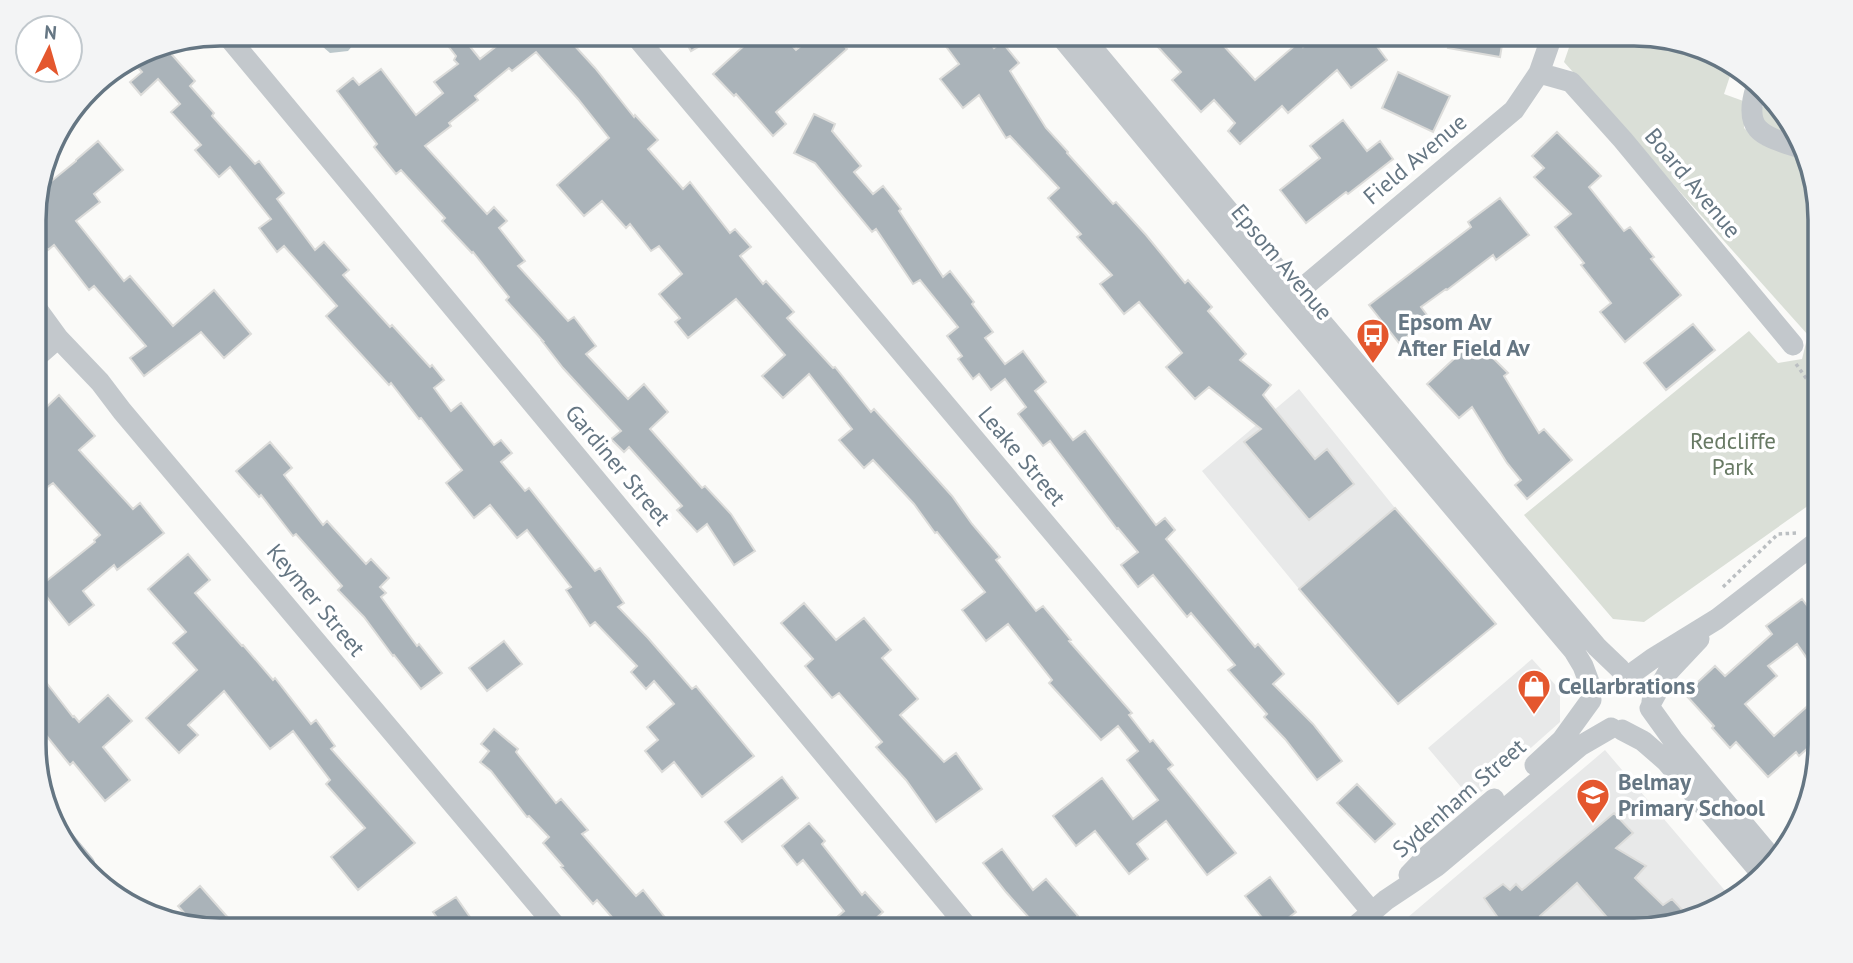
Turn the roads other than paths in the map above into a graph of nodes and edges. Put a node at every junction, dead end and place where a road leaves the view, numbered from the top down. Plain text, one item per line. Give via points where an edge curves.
1 (236, 46) edge
2 (644, 46) edge
3 (1069, 46) edge
4 (1090, 46) edge
5 (1548, 46) edge
6 (1539, 73) junction
7 (1754, 95) edge
8 (1790, 144) edge
9 (1290, 298) junction
10 (46, 321) edge
11 (58, 338) junction
12 (1793, 345) road end
13 (46, 348) edge
14 (1808, 538) edge
15 (1717, 620) junction
16 (1627, 671) junction
17 (1591, 695) junction
18 (1651, 705) junction
19 (1616, 729) junction
20 (1768, 853) edge
21 (1755, 867) edge
22 (1379, 906) junction
23 (960, 917) edge
24 (1366, 917) edge
25 (549, 918) edge

1 - 23 street, Gardiner Street
2 - 22 street, Leake Street
3 - 9 street, Epsom Avenue
4 - 9 street, Epsom Avenue
5 - 6 street, Field Avenue
6 - 9 street, Field Avenue via 1514,110
6 - 12 street, Board Avenue via 1572,82
7 - 8 street via 1753,121 1766,136
9 - 16 street, Epsom Avenue via 1597,647
9 - 17 street, Epsom Avenue via 1574,651
10 - 11 street, Keymer Street
11 - 13 street
11 - 25 street, Keymer Street via 100,382
14 - 15 street
15 - 16 street
15 - 18 street via 1668,672
16 - 17 street via 1603,675
16 - 18 street via 1645,681
17 - 19 street via 1597,718
17 - 22 street, Sydenham Street via 1555,748 1427,855
18 - 19 street via 1642,722
18 - 20 street via 1673,740
19 - 21 street via 1643,741 1666,761
19 - 22 street, Sydenham Street via 1580,746 1437,866
22 - 24 street, Sydenham Street

